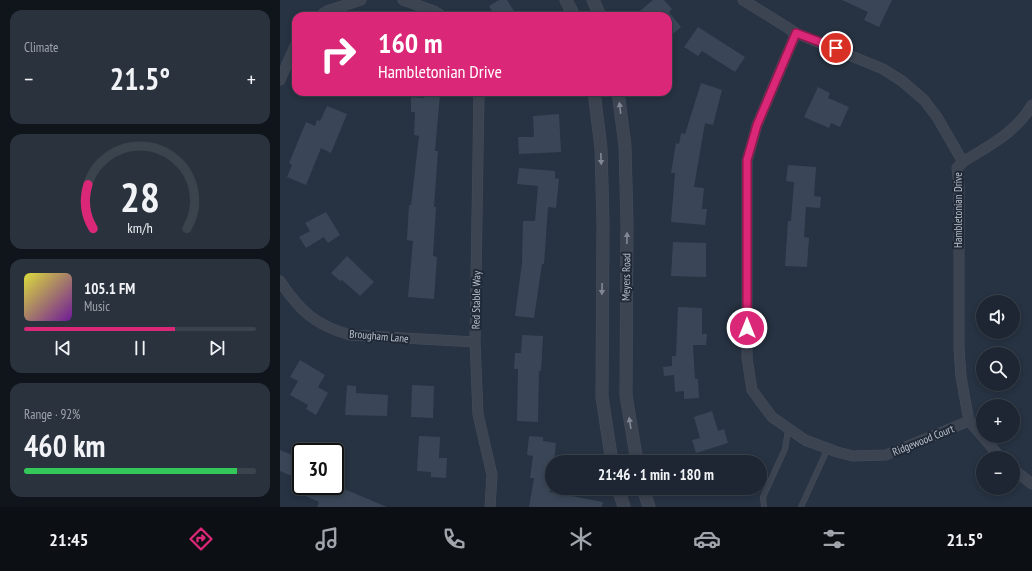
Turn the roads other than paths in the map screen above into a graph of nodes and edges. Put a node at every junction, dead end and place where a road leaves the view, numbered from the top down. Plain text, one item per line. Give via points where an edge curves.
1 (361, 0) edge
2 (403, 0) edge
3 (566, 0) edge
4 (593, 0) edge
5 (743, 0) edge
6 (326, 12) edge
7 (436, 12) edge
8 (572, 12) edge
9 (598, 12) edge
10 (796, 33) junction
11 (292, 53) edge
12 (280, 80) edge
13 (479, 96) edge
14 (594, 96) edge
15 (619, 96) edge
16 (1032, 105) edge
17 (963, 162) junction
18 (280, 281) edge
19 (475, 342) junction
20 (969, 421) junction
21 (788, 430) junction
22 (828, 448) junction
23 (994, 451) edge
24 (611, 455) edge
25 (635, 455) edge
26 (1020, 475) edge
27 (1032, 484) edge
28 (620, 495) edge
29 (645, 495) edge
30 (490, 507) edge
31 (624, 507) edge
32 (649, 507) edge
33 (764, 507) edge
34 (801, 507) edge

1 - 6 street
2 - 7 street
3 - 8 street
4 - 9 street
5 - 10 street
10 - 17 street, Hambletonian Drive via 883,69 902,80 924,100 937,117
10 - 21 street, Ridgewood Court via 751,142 746,175 748,366 752,390 772,417
11 - 12 street
13 - 19 street, Red Stable Way
14 -> 24 street via 601,148 603,223 602,397
25 -> 15 street, Meyers Road via 626,395 627,222 625,146
16 - 17 street via 1012,130
17 - 20 street, Hambletonian Drive via 957,168 959,348
18 - 19 street, Brougham Lane via 306,314 333,330 350,335
19 - 30 street, Red Stable Way via 478,414 492,475
20 - 22 street, Ridgewood Court via 886,455 854,456
20 - 23 street, Hambletonian Drive
21 - 22 street, Ridgewood Court via 805,440
21 - 33 lane via 785,449 763,497
22 - 34 lane
26 - 27 street
28 - 31 street
29 - 32 street

